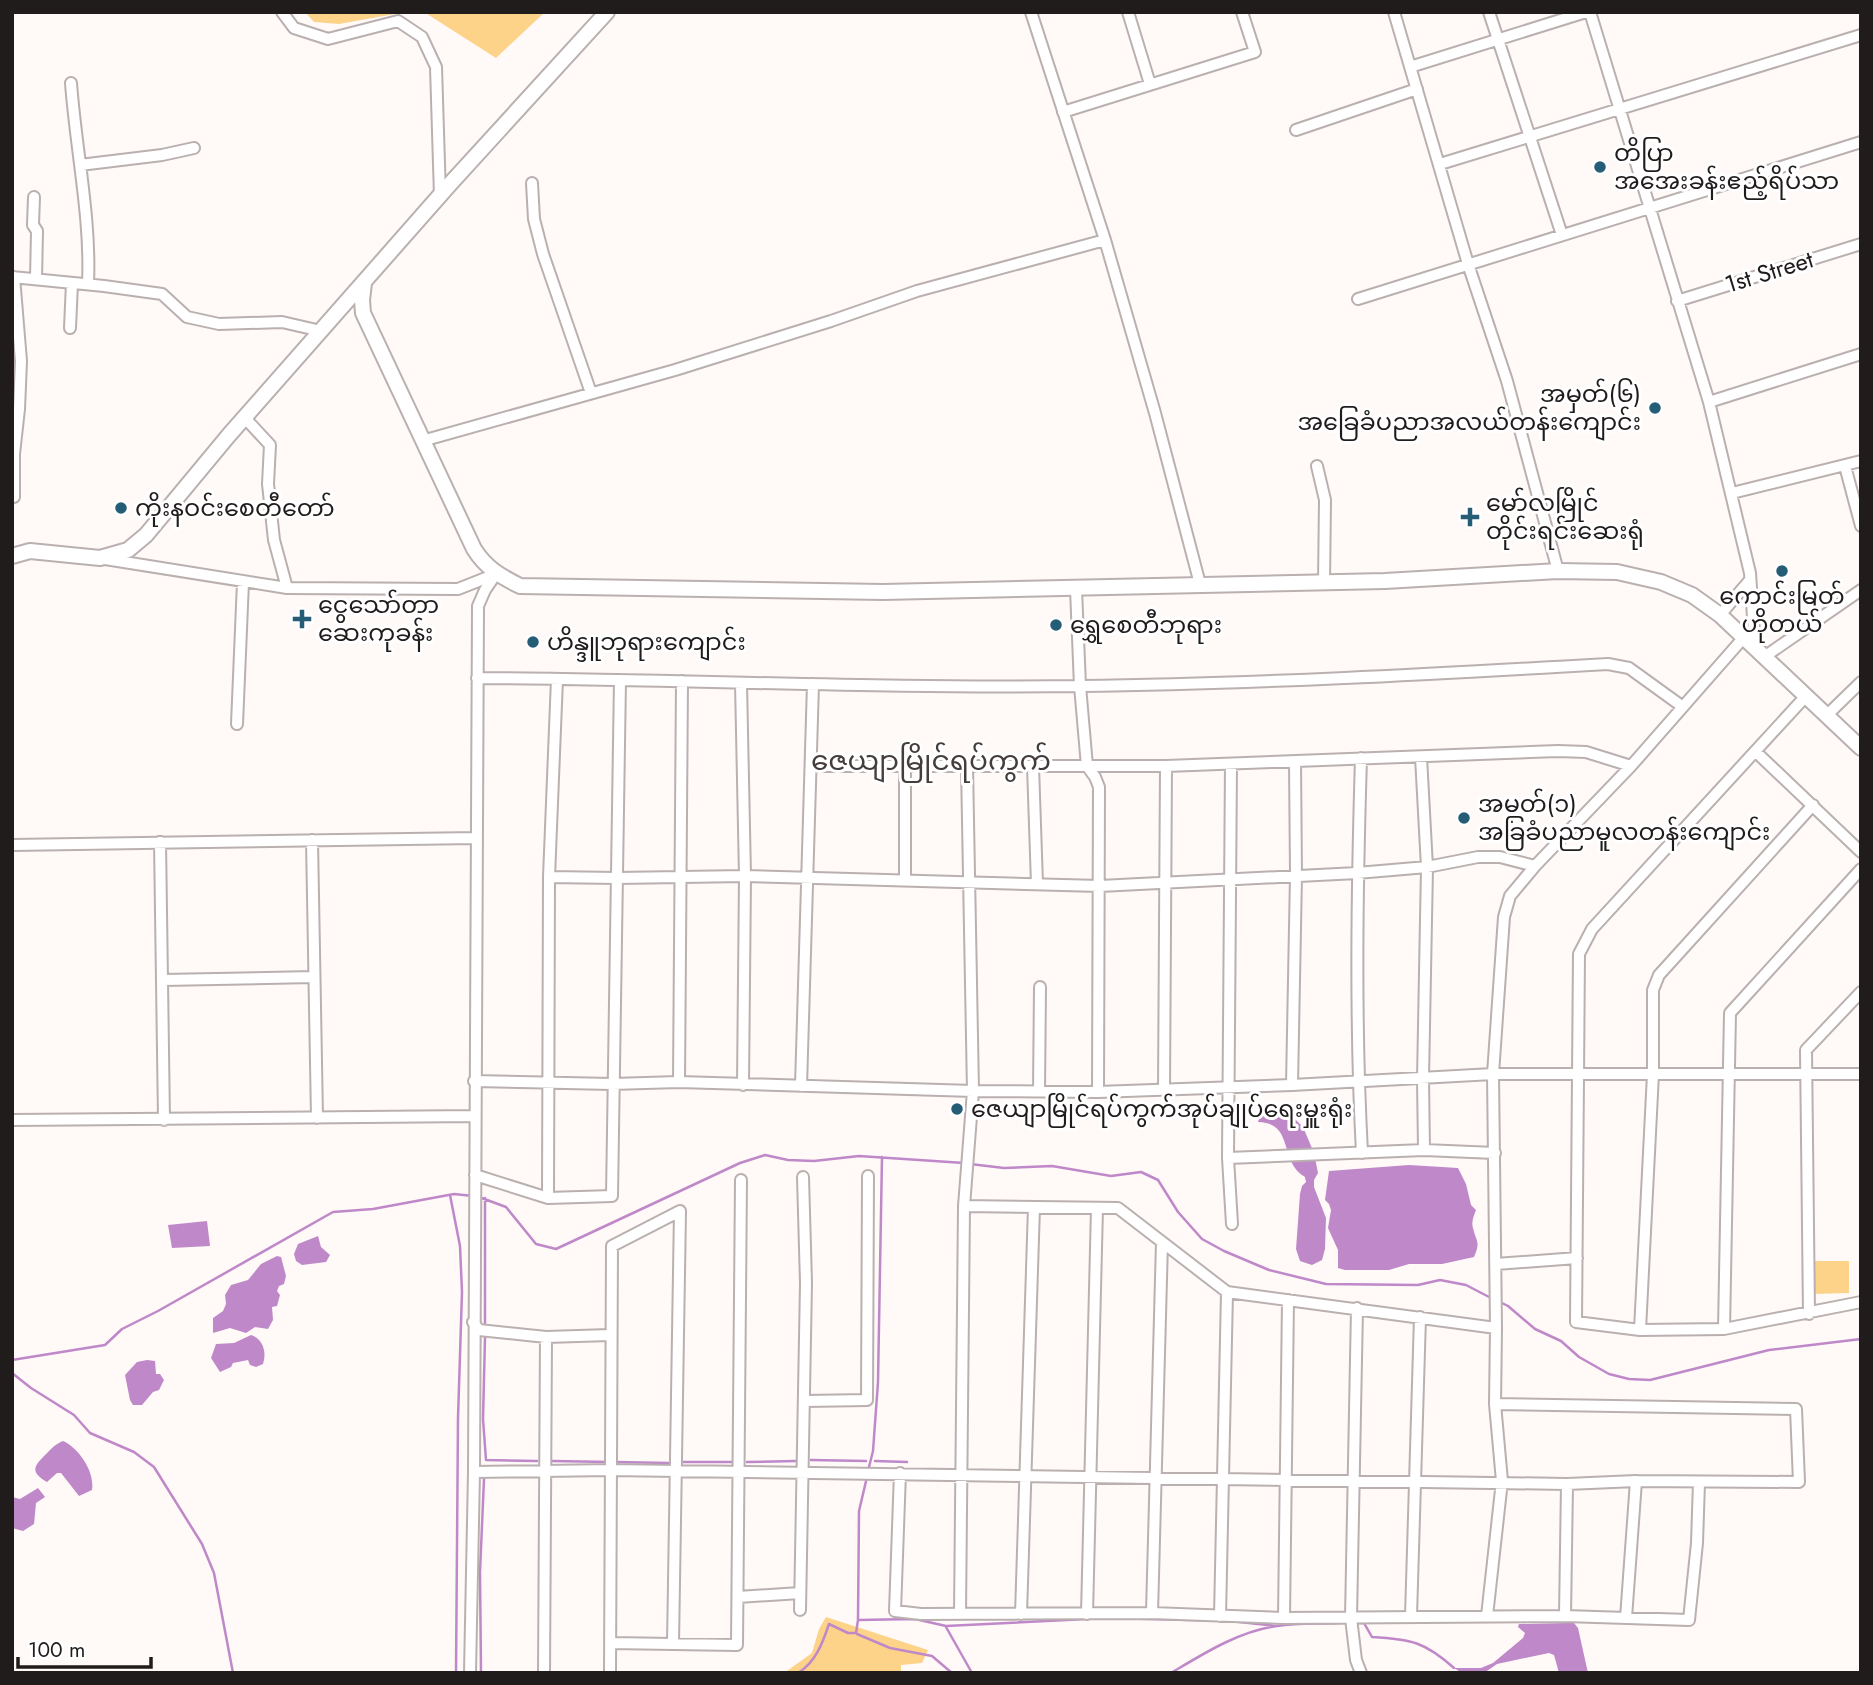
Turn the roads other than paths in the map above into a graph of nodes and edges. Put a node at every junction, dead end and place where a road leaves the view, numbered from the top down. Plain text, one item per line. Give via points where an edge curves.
1 (282, 12) edge
2 (607, 12) edge
3 (1031, 12) edge
4 (1128, 12) edge
5 (1242, 12) edge
6 (1394, 12) edge
7 (1489, 12) edge
8 (1588, 12) edge
9 (1861, 35) edge
10 (1498, 41) junction
11 (1410, 67) junction
12 (71, 83) dead end
13 (1150, 84) junction
14 (1417, 89) junction
15 (1620, 110) junction
16 (1063, 112) junction
17 (1296, 130) dead end
18 (1531, 138) junction
19 (1861, 142) edge
20 (194, 148) dead end
21 (80, 164) junction
22 (1440, 164) junction
23 (532, 183) dead end
24 (440, 196) junction
25 (34, 197) dead end
26 (1650, 210) junction
27 (1562, 235) junction
28 (1105, 240) junction
29 (1861, 244) edge
30 (1468, 264) junction
31 (13, 277) edge
32 (36, 279) junction
33 (72, 283) junction
34 (364, 283) junction
35 (88, 284) junction
36 (1358, 299) dead end
37 (1677, 301) junction
38 (70, 328) dead end
39 (321, 331) junction
40 (1861, 354) edge
41 (591, 394) junction
42 (1709, 402) junction
43 (245, 418) junction
44 (422, 441) junction
45 (1861, 461) edge
46 (1317, 466) dead end
47 (1845, 466) junction
48 (1732, 493) junction
49 (14, 497) dead end
50 (1861, 526) edge
51 (12, 547) edge
52 (30, 551) junction
53 (12, 556) edge
54 (100, 558) junction
55 (1559, 571) junction
56 (496, 574) junction
57 (1750, 580) junction
58 (243, 582) junction
59 (1324, 583) junction
60 (1200, 584) junction
61 (287, 588) junction
62 (1076, 589) junction
63 (1861, 590) edge
64 (1720, 615) junction
65 (1755, 647) junction
66 (477, 678) junction
67 (557, 678) junction
68 (620, 680) junction
69 (682, 681) junction
70 (1861, 682) edge
71 (741, 683) junction
72 (813, 684) junction
73 (1080, 686) junction
74 (1805, 697) junction
75 (1683, 707) junction
76 (1826, 716) junction
77 (237, 724) dead end
78 (1861, 748) edge
79 (1756, 752) junction
80 (1422, 757) junction
81 (1361, 758) junction
82 (1295, 762) junction
83 (1231, 764) junction
84 (812, 766) junction
85 (905, 766) junction
86 (967, 766) junction
87 (1033, 766) junction
88 (1087, 766) junction
89 (1166, 766) junction
90 (1631, 766) junction
91 (1812, 806) junction
92 (476, 838) junction
93 (312, 840) junction
94 (160, 842) junction
95 (12, 845) edge
96 (1861, 852) edge
97 (1535, 866) junction
98 (1427, 867) junction
99 (1861, 869) edge
100 (1357, 873) junction
101 (1296, 875) junction
102 (746, 876) junction
103 (549, 877) junction
104 (680, 877) junction
105 (617, 878) junction
106 (809, 878) junction
107 (1231, 878) junction
108 (905, 880) junction
109 (970, 882) junction
110 (1166, 882) junction
111 (1037, 884) junction
112 (1100, 886) junction
113 (314, 977) junction
114 (163, 980) junction
115 (1040, 987) dead end
116 (1861, 992) edge
117 (1493, 1074) junction
118 (1653, 1074) junction
119 (1806, 1074) junction
120 (1861, 1074) edge
121 (1578, 1075) junction
122 (1730, 1075) junction
123 (1423, 1079) junction
124 (474, 1081) junction
125 (1358, 1081) junction
126 (679, 1082) junction
127 (549, 1083) junction
128 (612, 1084) junction
129 (743, 1085) junction
130 (1292, 1085) junction
131 (801, 1086) junction
132 (1228, 1088) junction
133 (1164, 1090) junction
134 (973, 1091) junction
135 (1039, 1091) junction
136 (1098, 1092) junction
137 (475, 1116) junction
138 (317, 1118) junction
139 (12, 1120) edge
140 (164, 1120) junction
141 (1424, 1150) junction
142 (1362, 1153) junction
143 (1495, 1153) junction
144 (1228, 1158) junction
145 (868, 1176) dead end
146 (803, 1177) dead end
147 (475, 1179) junction
148 (741, 1180) dead end
149 (548, 1198) junction
150 (964, 1206) junction
151 (1034, 1207) junction
152 (1097, 1208) junction
153 (1232, 1224) dead end
154 (1162, 1242) junction
155 (1577, 1258) junction
156 (1496, 1264) junction
157 (1227, 1292) junction
158 (1288, 1300) junction
159 (1861, 1302) edge
160 (1357, 1308) junction
161 (1809, 1314) junction
162 (1420, 1317) junction
163 (473, 1322) junction
164 (1496, 1328) junction
165 (1724, 1329) junction
166 (1640, 1330) junction
167 (610, 1335) junction
168 (545, 1337) junction
169 (805, 1401) junction
170 (1495, 1404) junction
171 (610, 1470) junction
172 (544, 1471) junction
173 (675, 1471) junction
174 (474, 1472) junction
175 (803, 1472) junction
176 (740, 1473) junction
177 (900, 1473) junction
178 (963, 1474) junction
179 (1025, 1475) junction
180 (1090, 1476) junction
181 (1155, 1477) junction
182 (1223, 1478) junction
183 (1286, 1479) junction
184 (1354, 1480) junction
185 (1502, 1481) junction
186 (1636, 1481) junction
187 (1413, 1482) junction
188 (1699, 1482) junction
189 (1567, 1484) junction
190 (800, 1593) junction
191 (738, 1597) junction
192 (800, 1610) dead end
193 (960, 1613) junction
194 (1152, 1613) junction
195 (1021, 1614) junction
196 (1087, 1614) junction
197 (1220, 1616) junction
198 (1410, 1616) junction
199 (1487, 1616) junction
200 (1565, 1616) junction
201 (1284, 1618) junction
202 (1351, 1618) junction
203 (1626, 1618) junction
204 (610, 1643) junction
205 (673, 1644) junction
206 (470, 1673) edge
207 (544, 1673) edge
208 (610, 1673) edge
209 (1361, 1673) edge

1 - 24 street via 294,28 328,38 398,21 422,37 436,67
2 - 24 main road
3 - 16 street
4 - 13 street
5 - 13 street via 1255,52
6 - 11 street
7 - 10 street
8 - 10 street
8 - 15 street
9 - 15 street
10 - 11 street
10 - 18 street
11 - 14 street
12 - 21 street
13 - 16 street
14 - 17 street
14 - 22 street
15 - 18 street
15 - 26 street
16 - 28 street
18 - 22 street
18 - 27 street
19 - 26 street
20 - 21 street
21 - 35 street
22 - 30 street
23 - 41 street via 534,219 543,254
24 - 34 main road
25 - 32 street
26 - 27 street
26 - 37 street
27 - 30 street
28 - 41 street via 918,291
28 - 60 street
29 - 37 street, 1st Street
30 - 36 street
30 - 55 street via 1507,382
31 - 32 street
31 - 49 street via 21,361
32 - 33 street
33 - 35 street
33 - 38 street
34 - 39 main road
34 - 44 main road via 363,313
35 - 39 street via 162,295 187,317 219,324 282,322
37 - 42 street
39 - 43 main road
40 - 42 street
41 - 44 street
42 - 48 street
43 - 54 main road via 146,535 128,550
43 - 61 street via 270,444 268,484 274,540
44 - 56 main road via 474,549
45 - 47 street
46 - 59 street via 1325,500
47 - 48 street
47 - 50 street
48 - 57 street
51 - 52 street
52 - 53 main road
52 - 54 main road
54 - 58 street
55 - 59 main road
55 - 64 main road via 1617,572 1661,582 1692,595
56 - 61 street via 458,589
56 - 62 main road via 520,586 883,592
56 - 66 street via 478,606
57 - 64 street
57 - 65 street
58 - 61 street
58 - 77 street
59 - 60 main road
60 - 62 main road
62 - 73 street
63 - 65 street
64 - 65 main road
65 - 74 main road
65 - 75 street
66 - 67 street
66 - 92 street
67 - 68 street
67 - 103 street
68 - 69 street
68 - 105 street
69 - 71 street
69 - 104 street
70 - 76 street
71 - 72 street
71 - 102 street
72 - 73 street
72 - 84 street
73 - 75 street via 1608,664 1629,668
73 - 88 street
74 - 76 main road
74 - 79 street
75 - 90 street
76 - 78 main road
79 - 91 street
79 - 121 street via 1592,929 1579,954
80 - 81 street
80 - 90 street via 1586,752
80 - 98 street
81 - 82 street
81 - 100 street
82 - 83 street
82 - 101 street
83 - 89 street
83 - 107 street
84 - 85 street
84 - 106 street
85 - 86 street
85 - 108 street
86 - 87 street
86 - 109 street
87 - 88 street
87 - 111 street
88 - 89 street
88 - 112 street via 1099,786
89 - 110 street
90 - 97 street
91 - 96 street
91 - 118 street via 1659,975 1653,990
92 - 93 street
92 - 124 street
93 - 94 street
93 - 113 street
94 - 95 street
94 - 114 street
97 - 98 street via 1478,857
97 - 117 street via 1510,896 1504,917
98 - 100 street
98 - 123 street
99 - 122 street via 1730,1013
100 - 101 street
100 - 125 street
101 - 107 street
101 - 130 street
102 - 104 street
102 - 106 street
102 - 129 street
103 - 105 street
103 - 127 street
104 - 105 street
104 - 126 street
105 - 128 street
106 - 108 street
106 - 131 street
107 - 110 street
107 - 132 street
108 - 109 street
109 - 111 street
109 - 134 street
110 - 112 street
110 - 133 street
111 - 112 street
112 - 136 street
113 - 114 street
113 - 138 street
114 - 140 street
115 - 135 street
116 - 119 street via 1807,1050
117 - 121 street
117 - 123 street
117 - 143 street
118 - 121 street
118 - 122 street
118 - 166 street
119 - 120 street
119 - 122 street
119 - 161 street
121 - 155 street
122 - 165 street
123 - 125 street
123 - 141 street
124 - 127 street
124 - 137 street
125 - 130 street
125 - 142 street
126 - 128 street
126 - 129 street
127 - 128 street
127 - 149 street
128 - 149 street via 612,1196
129 - 131 street
130 - 132 street
131 - 134 street
132 - 133 street
132 - 144 street
133 - 136 street
134 - 135 street
134 - 150 street
135 - 136 street
137 - 138 street
137 - 147 street
138 - 140 street
139 - 140 street
141 - 142 street
141 - 143 street
142 - 144 street
143 - 156 street
144 - 153 street
145 - 169 street via 867,1400
146 - 169 street
147 - 149 street
147 - 163 street
148 - 176 street
150 - 151 street
150 - 178 street
151 - 152 street
151 - 179 street
152 - 154 street via 1118,1208
152 - 180 street
154 - 157 street
154 - 181 street
155 - 156 street
155 - 166 street via 1576,1322
156 - 164 street
157 - 158 street
157 - 182 street
158 - 160 street
158 - 183 street
159 - 161 street
160 - 162 street
160 - 184 street
161 - 165 street
162 - 164 street
162 - 187 street
163 - 168 street via 479,1330
163 - 174 street
164 - 170 street
165 - 166 street
167 - 168 street
167 - 171 street
167 - 173 street via 612,1247 680,1212
168 - 172 street
169 - 175 street
170 - 185 street
170 - 188 street via 1796,1409 1799,1482
171 - 172 street
171 - 173 street
171 - 204 street
172 - 174 street
172 - 207 street
173 - 176 street
173 - 205 street
174 - 206 street
175 - 176 street
175 - 177 street
175 - 190 street
176 - 191 street
177 - 178 street
177 - 193 street via 895,1611
178 - 179 street
178 - 193 street
179 - 180 street
179 - 195 street
180 - 181 street
180 - 196 street
181 - 182 street
181 - 194 street
182 - 183 street
182 - 197 street
183 - 184 street
183 - 201 street
184 - 187 street
184 - 202 street
185 - 187 street
185 - 189 street
185 - 199 street
186 - 188 street
186 - 189 street
186 - 203 street
187 - 198 street
188 - 203 street via 1689,1620
189 - 200 street
190 - 191 street
190 - 192 street
191 - 205 street via 737,1644
193 - 195 street
194 - 196 street
194 - 197 street
195 - 196 street
197 - 201 street
198 - 199 street
198 - 202 street
199 - 200 street
200 - 203 street
201 - 202 street
202 - 209 street
204 - 205 street
204 - 208 street

